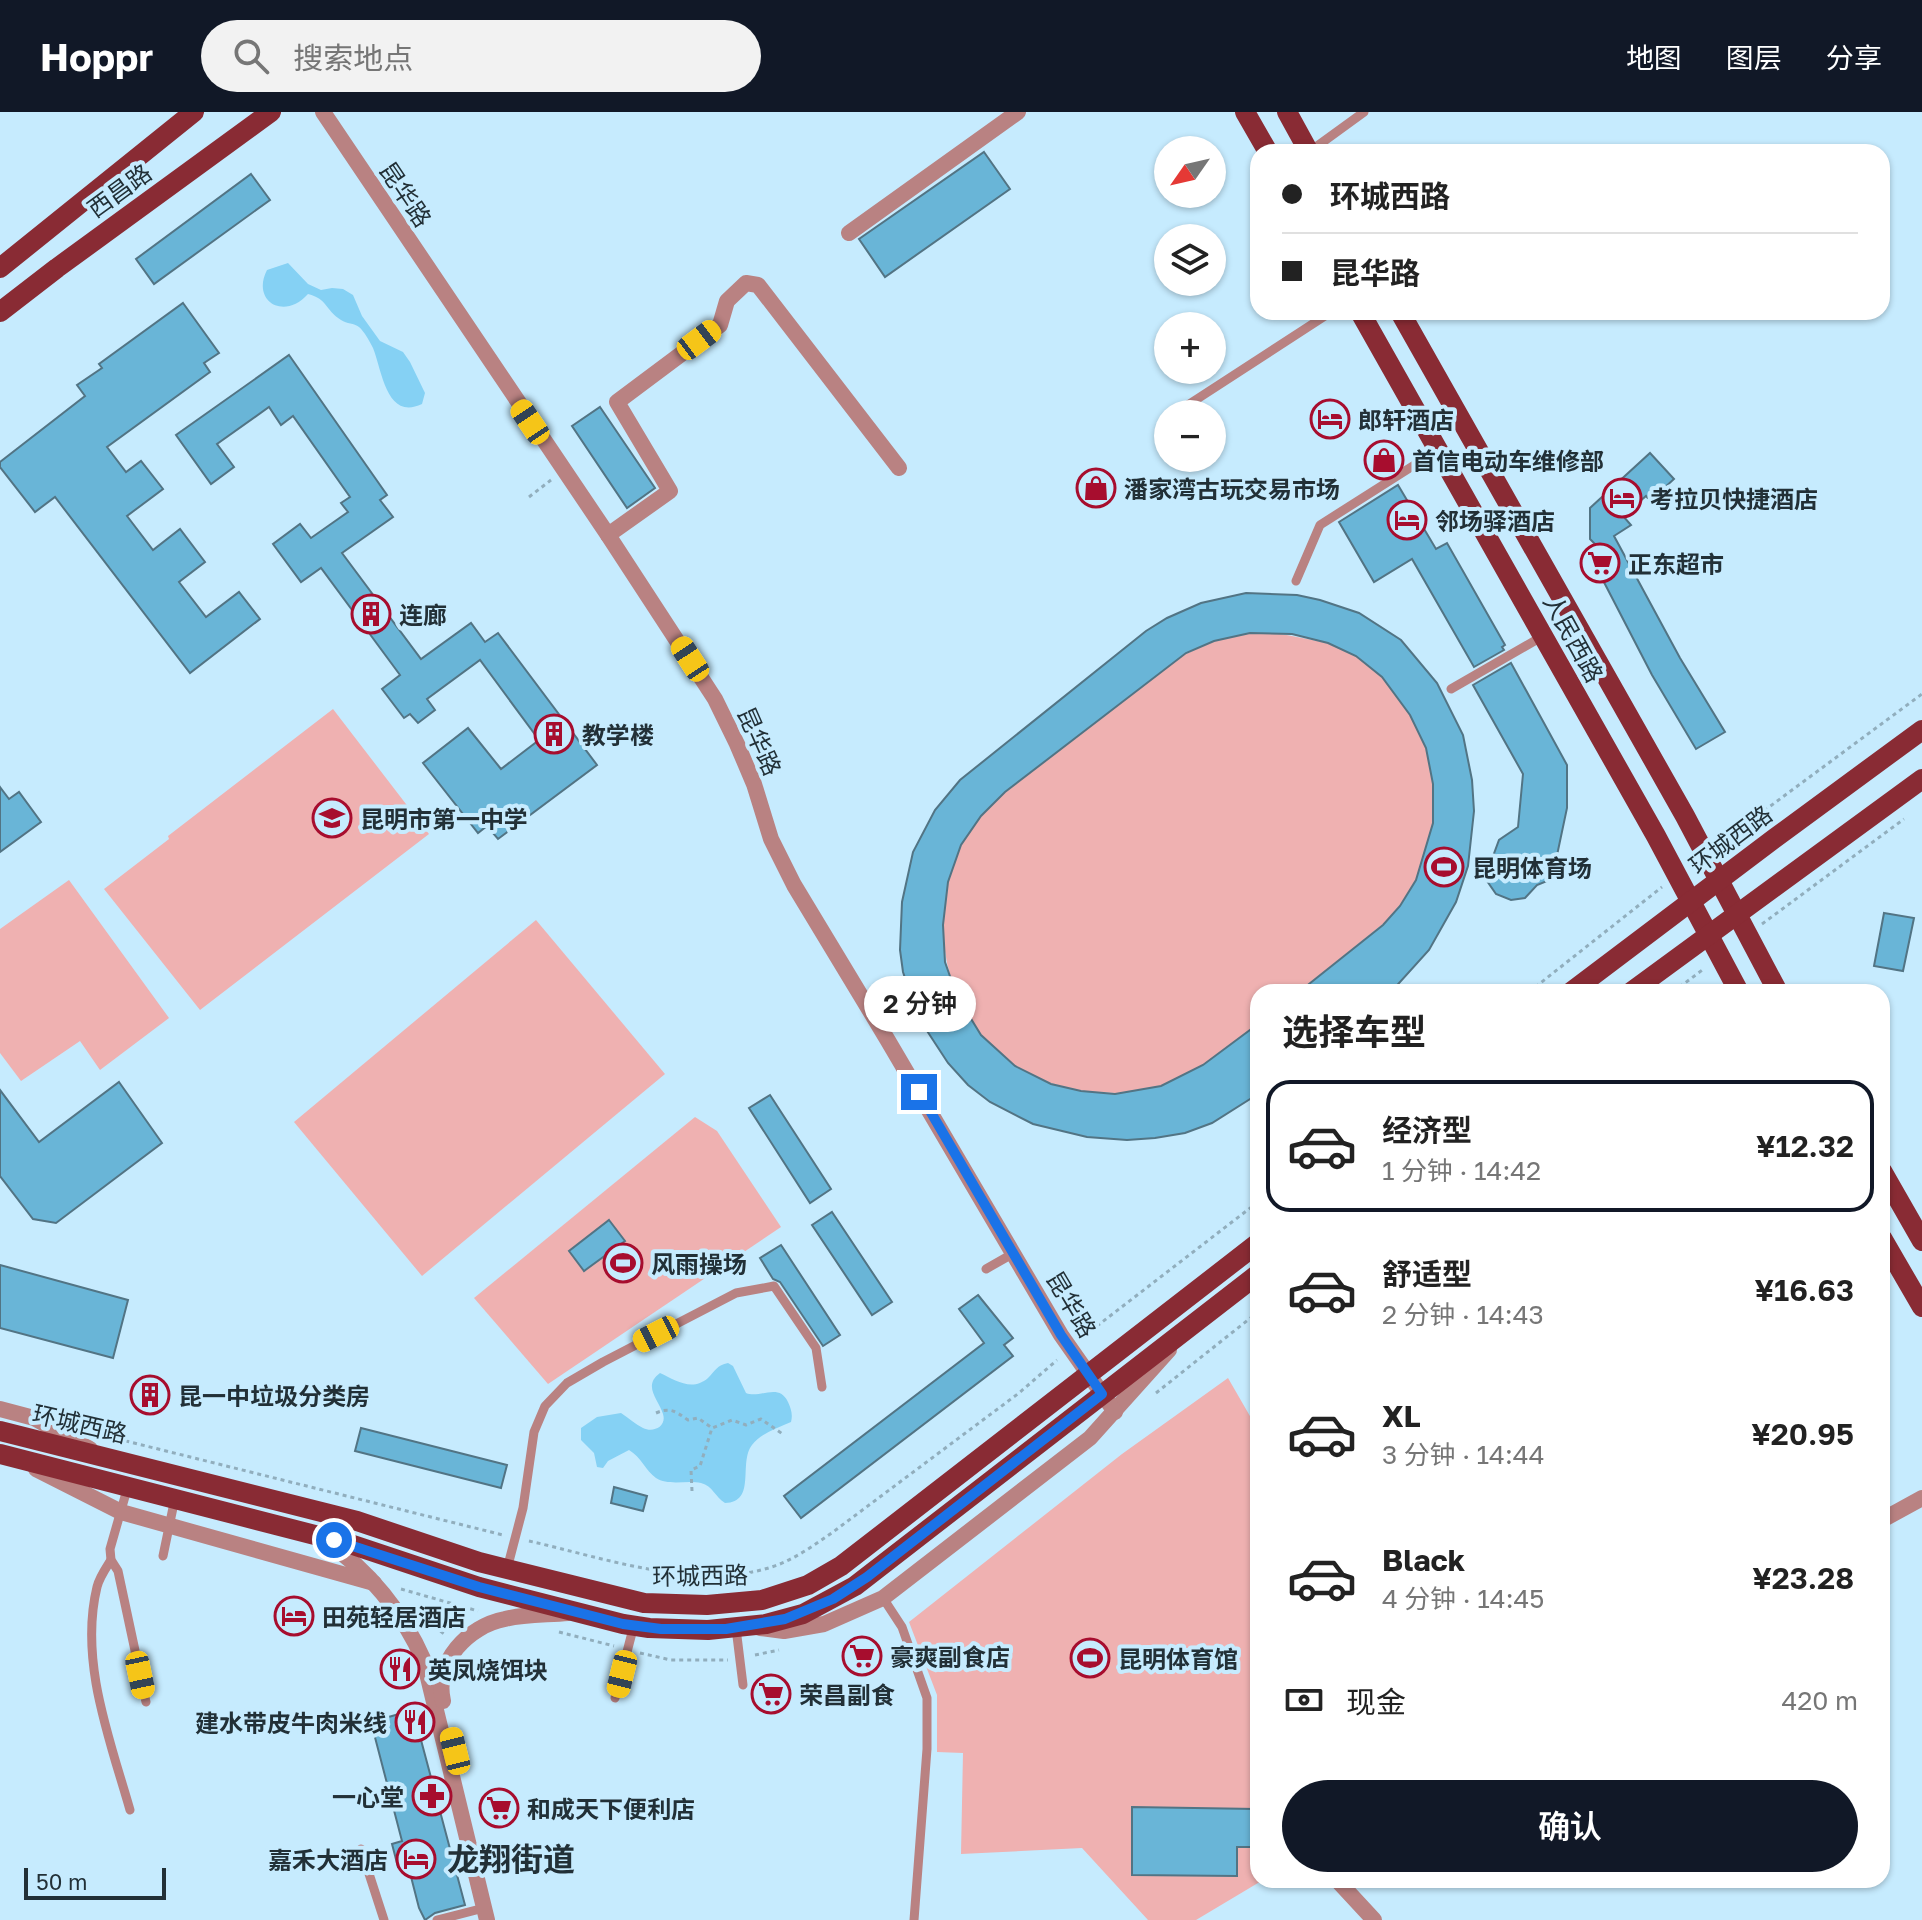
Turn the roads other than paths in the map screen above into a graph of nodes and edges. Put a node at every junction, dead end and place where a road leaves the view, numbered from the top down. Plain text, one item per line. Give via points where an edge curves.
1 (194, 112) edge
2 (271, 112) edge
3 (323, 112) edge
4 (1018, 112) edge
5 (1245, 112) edge
6 (1287, 112) edge
7 (1364, 112) edge
8 (1263, 144) edge
9 (1305, 144) edge
10 (1320, 144) edge
11 (849, 233) dead end
12 (0, 268) edge
13 (0, 312) edge
14 (1319, 320) edge
15 (1365, 320) edge
16 (1405, 320) edge
17 (1195, 400) edge
18 (1438, 450) junction
19 (899, 468) dead end
20 (608, 535) junction
21 (1296, 581) dead end
22 (1543, 636) junction
23 (1451, 689) dead end
24 (1922, 730) edge
25 (1922, 779) edge
26 (1718, 880) junction
27 (1690, 901) junction
28 (1736, 916) junction
29 (1709, 936) junction
30 (1581, 984) edge
31 (1642, 984) edge
32 (1735, 984) edge
33 (1774, 984) edge
34 (1890, 1185) edge
35 (1922, 1241) edge
36 (1250, 1249) edge
37 (1890, 1252) edge
38 (1014, 1253) junction
39 (986, 1269) dead end
40 (1250, 1280) edge
41 (1922, 1307) edge
42 (1183, 1333) junction
43 (1088, 1373) junction
44 (822, 1387) dead end
45 (1102, 1394) junction
46 (0, 1409) edge
47 (1115, 1412) junction
48 (0, 1431) edge
49 (97, 1443) junction
50 (0, 1454) edge
51 (20, 1461) junction
52 (128, 1486) junction
53 (175, 1498) junction
54 (1922, 1498) edge
55 (121, 1512) junction
56 (1890, 1516) edge
57 (168, 1526) junction
58 (317, 1536) junction
59 (163, 1556) dead end
60 (111, 1560) junction
61 (507, 1569) junction
62 (374, 1583) junction
63 (883, 1598) junction
64 (578, 1612) junction
65 (634, 1625) junction
66 (741, 1627) junction
67 (743, 1685) dead end
68 (615, 1698) dead end
69 (146, 1702) dead end
70 (130, 1810) dead end
71 (361, 1849) dead end
72 (1344, 1888) edge
73 (489, 1916) edge
74 (384, 1920) edge
75 (437, 1920) edge
76 (914, 1920) edge
77 (1374, 1920) edge

1 - 12 main road, 西昌路
2 - 13 main road, 西昌路
3 - 20 street, 昆华路
4 - 11 street
5 - 8 main road
6 - 9 main road
7 - 10 lane
14 - 17 lane
15 - 18 main road, 人民西路
16 - 26 main road, 人民西路
18 - 21 lane via 1320,525
18 - 22 main road, 人民西路
19 - 20 street via 758,285 746,283 727,301 720,325 617,402 670,491
20 - 38 street, 昆华路 via 715,699 794,885
22 - 23 lane
22 - 27 main road, 人民西路
24 - 26 main road, 环城西路
25 - 28 main road
26 - 27 main road, 环城西路
26 - 28 main road, 人民西路
27 - 29 main road, 人民西路
27 - 30 main road, 环城西路
28 - 29 main road
28 - 33 main road, 人民西路
29 - 31 main road
29 - 32 main road, 人民西路
34 - 35 main road
36 - 43 main road, 环城西路
37 - 41 main road
38 - 39 lane
38 - 43 street, 昆华路
40 - 42 main road, 环城西路
42 - 45 main road, 环城西路
42 - 47 street
43 - 45 street, 昆华路
43 - 61 main road, 环城西路 via 852,1558 778,1596 734,1604 662,1605
44 - 61 lane via 816,1348 774,1286 736,1293 567,1383 545,1406 534,1432
45 - 47 street, 昆华路
45 - 66 main road, 环城西路 via 845,1592 803,1614
46 - 49 street
47 - 63 street via 1082,1445
48 - 49 main road, 环城西路
49 - 61 main road, 环城西路
50 - 51 main road, 环城西路
51 - 52 main road, 环城西路
51 - 55 street
52 - 53 main road, 环城西路
52 - 55 lane
53 - 57 lane
53 - 58 main road, 环城西路
54 - 56 street
55 - 57 street
55 - 60 lane
57 - 59 lane
57 - 62 street
58 - 62 street
58 - 64 main road, 环城西路
60 - 69 lane via 118,1571
60 - 70 lane via 97,1585 92,1658
62 - 73 street via 406,1625 424,1661
63 - 66 street via 804,1629
63 - 76 lane via 902,1627 928,1706
64 - 65 main road, 环城西路
64 - 73 street via 495,1622 459,1646 442,1675
65 - 66 main road, 环城西路
65 - 68 lane
66 - 67 lane
71 - 74 lane
72 - 77 street
73 - 75 lane

